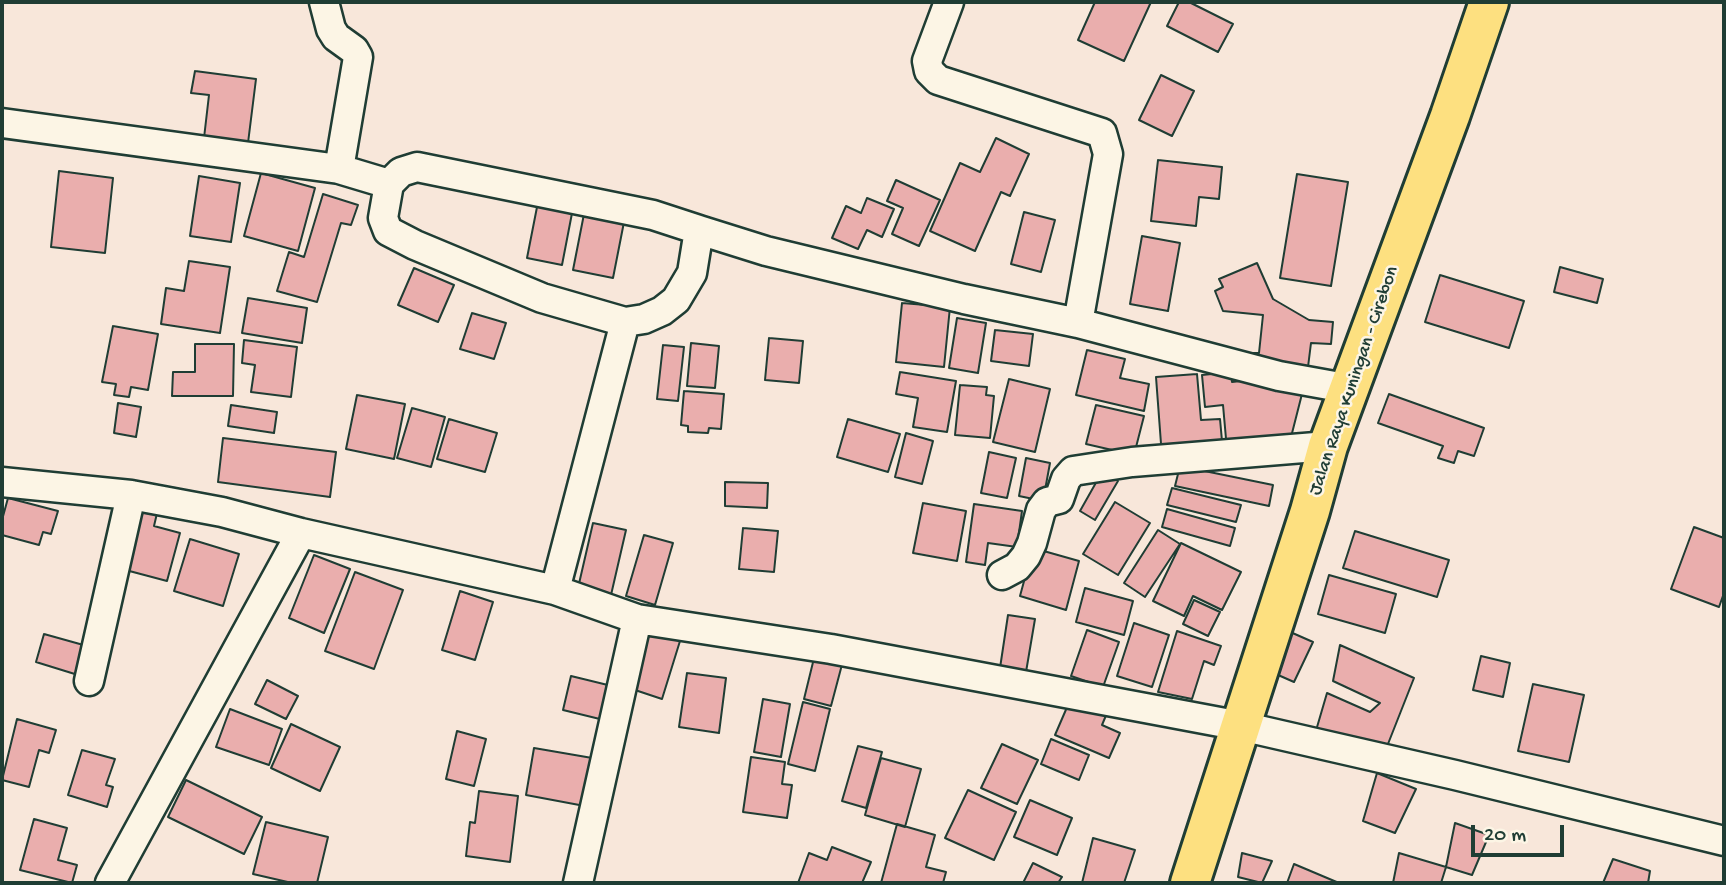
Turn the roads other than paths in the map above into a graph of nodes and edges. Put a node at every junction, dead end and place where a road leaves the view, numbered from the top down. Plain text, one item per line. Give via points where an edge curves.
1 (324, 2) edge
2 (949, 2) edge
3 (1489, 2) edge
4 (2, 123) edge
5 (339, 169) junction
6 (389, 184) junction
7 (699, 230) junction
8 (625, 322) junction
9 (1078, 323) junction
10 (1351, 389) junction
11 (1327, 454) junction
12 (2, 482) edge
13 (131, 495) junction
14 (301, 533) junction
15 (1002, 575) dead end
16 (555, 590) junction
17 (637, 619) junction
18 (89, 681) dead end
19 (1241, 726) junction
20 (1724, 841) edge
21 (110, 883) edge
22 (578, 883) edge
23 (1190, 883) edge

1 - 5 street via 331,29 358,57
2 - 9 street via 927,61 938,80 1102,133 1108,154
3 - 10 highway, Jalan Raya Kuningan - Cirebon
4 - 5 street
5 - 6 street
6 - 7 street via 401,172 417,167 653,215
6 - 8 street via 383,218 388,231 542,298
7 - 8 street via 692,273 676,300 644,319
7 - 9 street via 779,254
8 - 16 street
9 - 10 street via 1279,376
10 - 11 highway, Jalan Raya Kuningan - Cirebon
11 - 15 street via 1132,462 1073,471 1059,499 1047,502 1041,510 1026,556
11 - 19 highway, Jalan Raya Kuningan - Cirebon
12 - 13 street
13 - 14 street
13 - 18 street
14 - 16 street
14 - 21 street
16 - 17 street
17 - 19 street via 831,649
17 - 22 street
19 - 20 street
19 - 23 highway, Jalan Raya Kuningan - Cirebon

